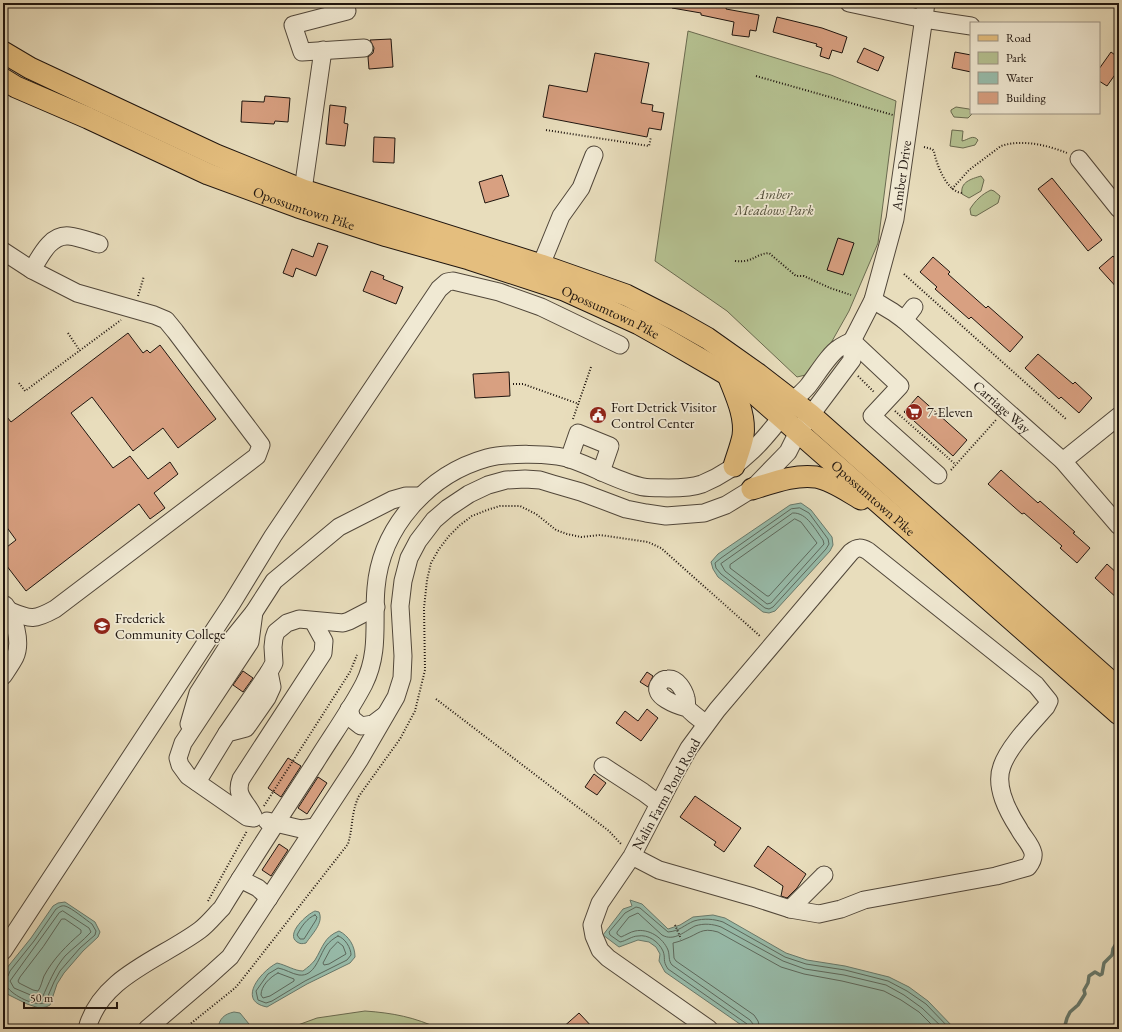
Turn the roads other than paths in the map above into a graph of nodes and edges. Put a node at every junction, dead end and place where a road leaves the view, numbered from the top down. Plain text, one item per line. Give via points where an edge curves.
1 (849, 3) edge
2 (347, 11) dead end
3 (925, 11) edge
4 (970, 26) edge
5 (364, 48) dead end
6 (323, 50) junction
7 (4, 56) edge
8 (3, 79) edge
9 (594, 155) dead end
10 (1079, 158) road end
11 (303, 190) junction
12 (1119, 209) edge
13 (99, 244) dead end
14 (3, 251) edge
15 (541, 265) junction
16 (32, 270) junction
17 (873, 300) junction
18 (852, 341) junction
19 (620, 345) dead end
20 (728, 375) junction
21 (787, 410) junction
22 (811, 415) junction
23 (1119, 416) edge
24 (798, 432) junction
25 (576, 461) junction
26 (1063, 461) junction
27 (734, 466) junction
28 (601, 472) junction
29 (944, 473) road end
30 (752, 489) junction
31 (571, 494) junction
32 (421, 496) junction
33 (894, 516) junction
34 (1119, 526) edge
35 (6, 607) edge
36 (376, 607) junction
37 (312, 620) junction
38 (10, 645) edge
39 (3, 676) edge
40 (1119, 688) edge
41 (687, 708) dead end
42 (349, 709) junction
43 (386, 714) junction
44 (1119, 714) edge
45 (706, 724) junction
46 (603, 766) dead end
47 (196, 782) junction
48 (659, 804) junction
49 (254, 818) junction
50 (276, 824) junction
51 (315, 827) junction
52 (632, 856) junction
53 (824, 875) dead end
54 (240, 879) junction
55 (269, 898) junction
56 (790, 909) junction
57 (3, 951) edge
58 (87, 1029) edge
59 (147, 1029) edge
60 (709, 1029) edge

1 - 3 street
2 - 6 street via 292,25 302,52
3 - 4 street
3 - 17 street, Amber Drive via 895,219
5 - 6 street
6 - 11 street
7 - 11 main road, Opossumtown Pike via 186,142
8 - 20 main road, Opossumtown Pike via 214,176 387,236 564,290 639,324
9 - 15 street via 581,188 561,216
10 - 12 street
11 - 15 main road, Opossumtown Pike
13 - 16 street via 68,235 56,238 47,246
14 - 16 street
15 - 21 main road, Opossumtown Pike via 626,295 707,338 758,374
16 - 35 street via 77,293 166,320 261,445 257,456 55,609 39,618 23,617
17 - 18 street, Amber Drive
17 - 26 street, Carriage Way via 893,312 909,314 1046,436
18 - 21 street via 837,349
18 - 22 street, Amber Drive via 852,360
18 - 29 street via 900,386 872,416
19 - 57 street via 541,307 499,292 452,281 439,289 273,536 232,603
20 - 21 main road, Opossumtown Pike via 756,394
20 - 27 main road via 743,423 743,435
21 - 22 main road, Opossumtown Pike
21 - 24 main road, Opossumtown Pike
21 - 27 street via 760,444
22 - 24 street, Amber Drive
22 - 40 main road, Opossumtown Pike
23 - 26 street
24 - 30 street, Amber Drive via 788,452
24 - 33 main road, Opossumtown Pike
25 - 28 street
25 - 28 street via 578,433 610,446
25 - 31 street
25 - 32 street via 546,455 489,457 450,474
26 - 34 street, Carriage Way
27 - 28 street via 716,478 699,485 681,488 641,487
30 - 31 street, Amber Drive via 726,505 704,513 666,516 626,509
30 - 33 main road via 792,478 818,477
31 - 43 street, Amber Drive via 540,480 506,480 469,494 434,520 409,558 403,581 400,606 402,678 396,697
32 - 36 street via 405,513 388,544 378,572
32 - 47 street via 406,496 392,500 339,527 274,581 254,612 250,642 182,743 178,758 180,765
33 - 44 main road, Opossumtown Pike
35 - 38 street via 17,635
36 - 37 street via 343,623
36 - 42 street via 376,645 370,669
37 - 47 street via 299,619 287,623 276,632 273,647 274,663 269,672 272,687 267,698 246,728 227,733
37 - 49 street via 324,641 323,653 239,785 240,795
38 - 39 street via 16,656
41 - 45 street
42 - 43 street via 352,719 361,726 373,724
42 - 50 street
43 - 51 street, Amber Drive
45 - 48 street, Nalin Farm Pond Road via 678,766
45 - 56 street, Nalin Farm Pond Road via 856,548 862,548 874,556 1036,685 1050,701 1010,750 1002,766 999,783 1011,815 1031,847 1033,855 1028,867 996,876 864,900 819,914
46 - 48 street
47 - 49 street via 247,817
48 - 52 street, Nalin Farm Pond Road
49 - 50 street
50 - 51 street via 301,829
50 - 54 street
51 - 55 street, Amber Drive
52 - 56 street via 659,870
52 - 60 street, Nalin Farm Pond Road via 600,903 592,925 600,950
53 - 56 street
54 - 55 street via 258,888
54 - 58 street via 222,908 201,929 121,979 109,990 95,1010
55 - 59 street, Amber Drive via 230,957

